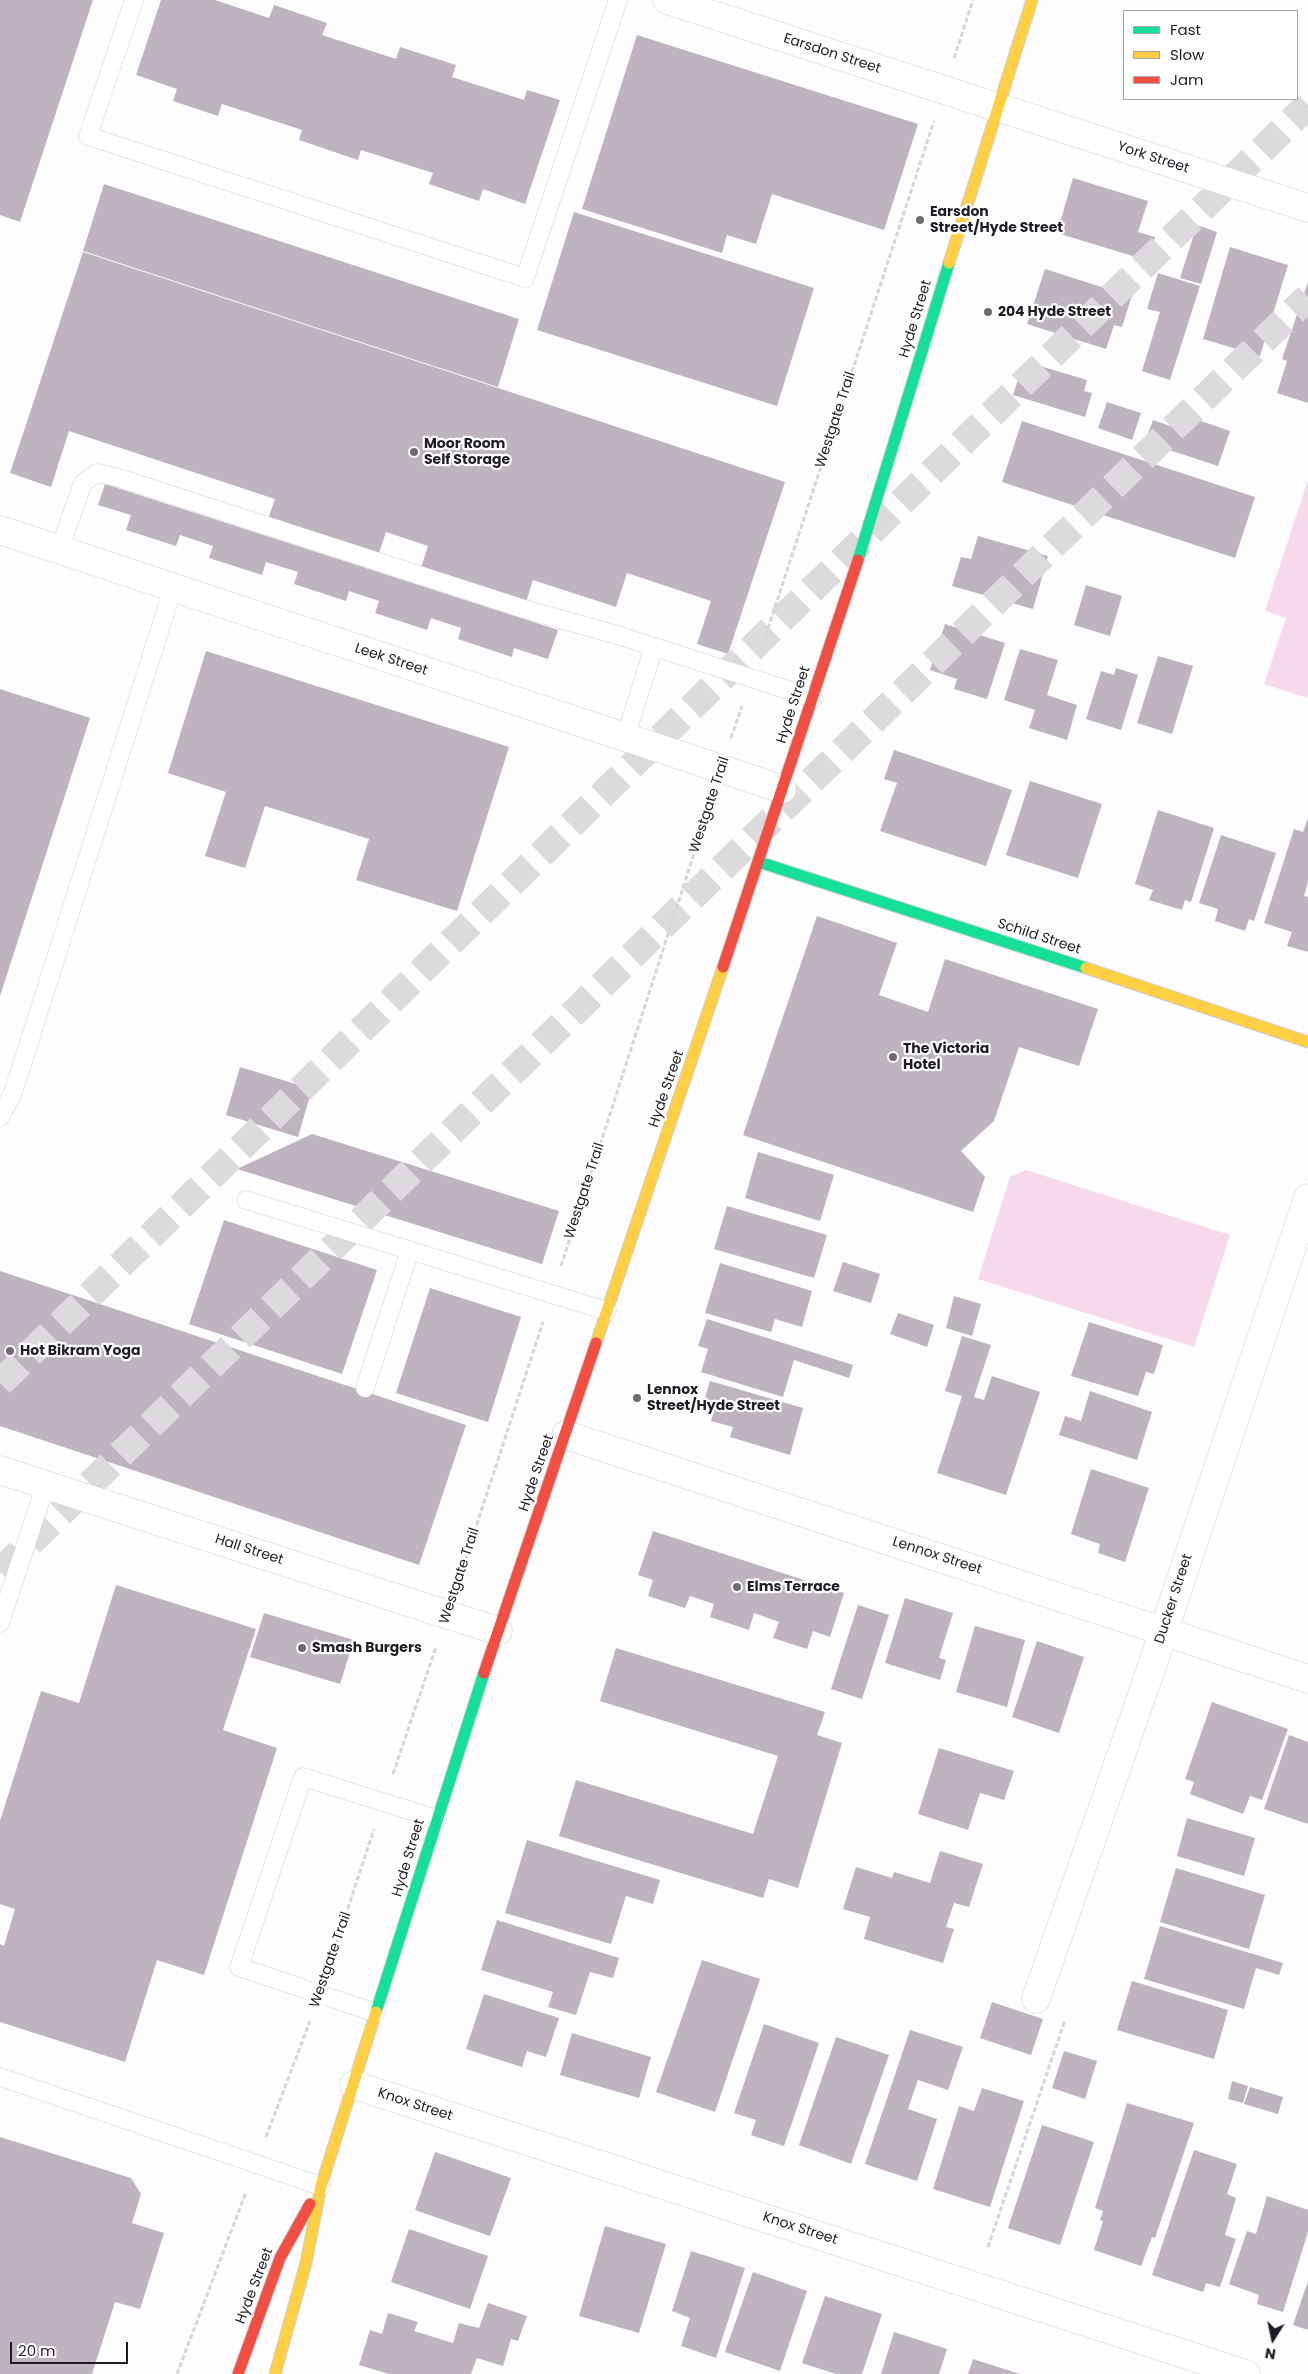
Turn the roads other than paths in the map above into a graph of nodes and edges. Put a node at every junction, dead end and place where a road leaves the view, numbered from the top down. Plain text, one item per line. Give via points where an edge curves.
1 (134, 0) edge
2 (618, 0) edge
3 (667, 0) edge
4 (1032, 0) edge
5 (997, 107) junction
6 (1308, 208) edge
7 (0, 530) edge
8 (59, 550) junction
9 (173, 588) junction
10 (654, 647) junction
11 (813, 698) junction
12 (624, 738) junction
13 (782, 789) junction
14 (759, 862) junction
15 (1308, 1042) edge
16 (0, 1117) edge
17 (1308, 1198) edge
18 (246, 1200) dead end
19 (410, 1250) junction
20 (607, 1311) junction
21 (365, 1388) dead end
22 (566, 1435) junction
23 (0, 1470) edge
24 (46, 1484) junction
25 (0, 1623) edge
26 (498, 1631) junction
27 (1164, 1631) junction
28 (1308, 1678) edge
29 (437, 1819) junction
30 (1036, 1999) road end
31 (376, 2013) junction
32 (0, 2077) edge
33 (354, 2085) junction
34 (321, 2186) junction
35 (238, 2374) edge
36 (275, 2374) edge
37 (1246, 2374) edge

1 - 2 lane via 88,136 525,278
3 - 5 street, Earsdon Street
4 - 5 street, Hyde Street
5 - 6 street, York Street
5 - 11 street, Hyde Street
7 - 8 street, Leek Street
8 - 9 street, Leek Street
8 - 10 lane via 83,483 97,473
9 - 12 street, Leek Street
9 - 16 lane via 13,1092
10 - 11 lane
10 - 12 lane
11 - 13 street, Hyde Street
12 - 13 street, Leek Street
13 - 14 street, Hyde Street
14 - 15 street, Schild Street
14 - 20 street, Hyde Street
17 - 27 street, Ducker Street
18 - 19 lane
19 - 20 lane
19 - 21 lane
20 - 22 street, Hyde Street
22 - 26 street, Hyde Street
22 - 27 street, Lennox Street
23 - 24 street, Hall Street
24 - 25 lane
24 - 26 street, Hall Street
26 - 29 street, Hyde Street
27 - 28 street, Lennox Street
27 - 30 street, Ducker Street
29 - 31 street, Hyde Street
29 - 31 lane via 303,1777 239,1967
31 - 33 street, Hyde Street
32 - 34 lane
33 - 34 street, Hyde Street
33 - 37 street, Knox Street
34 - 35 street, Hyde Street via 280,2258
34 - 36 street, Hyde Street via 306,2263

